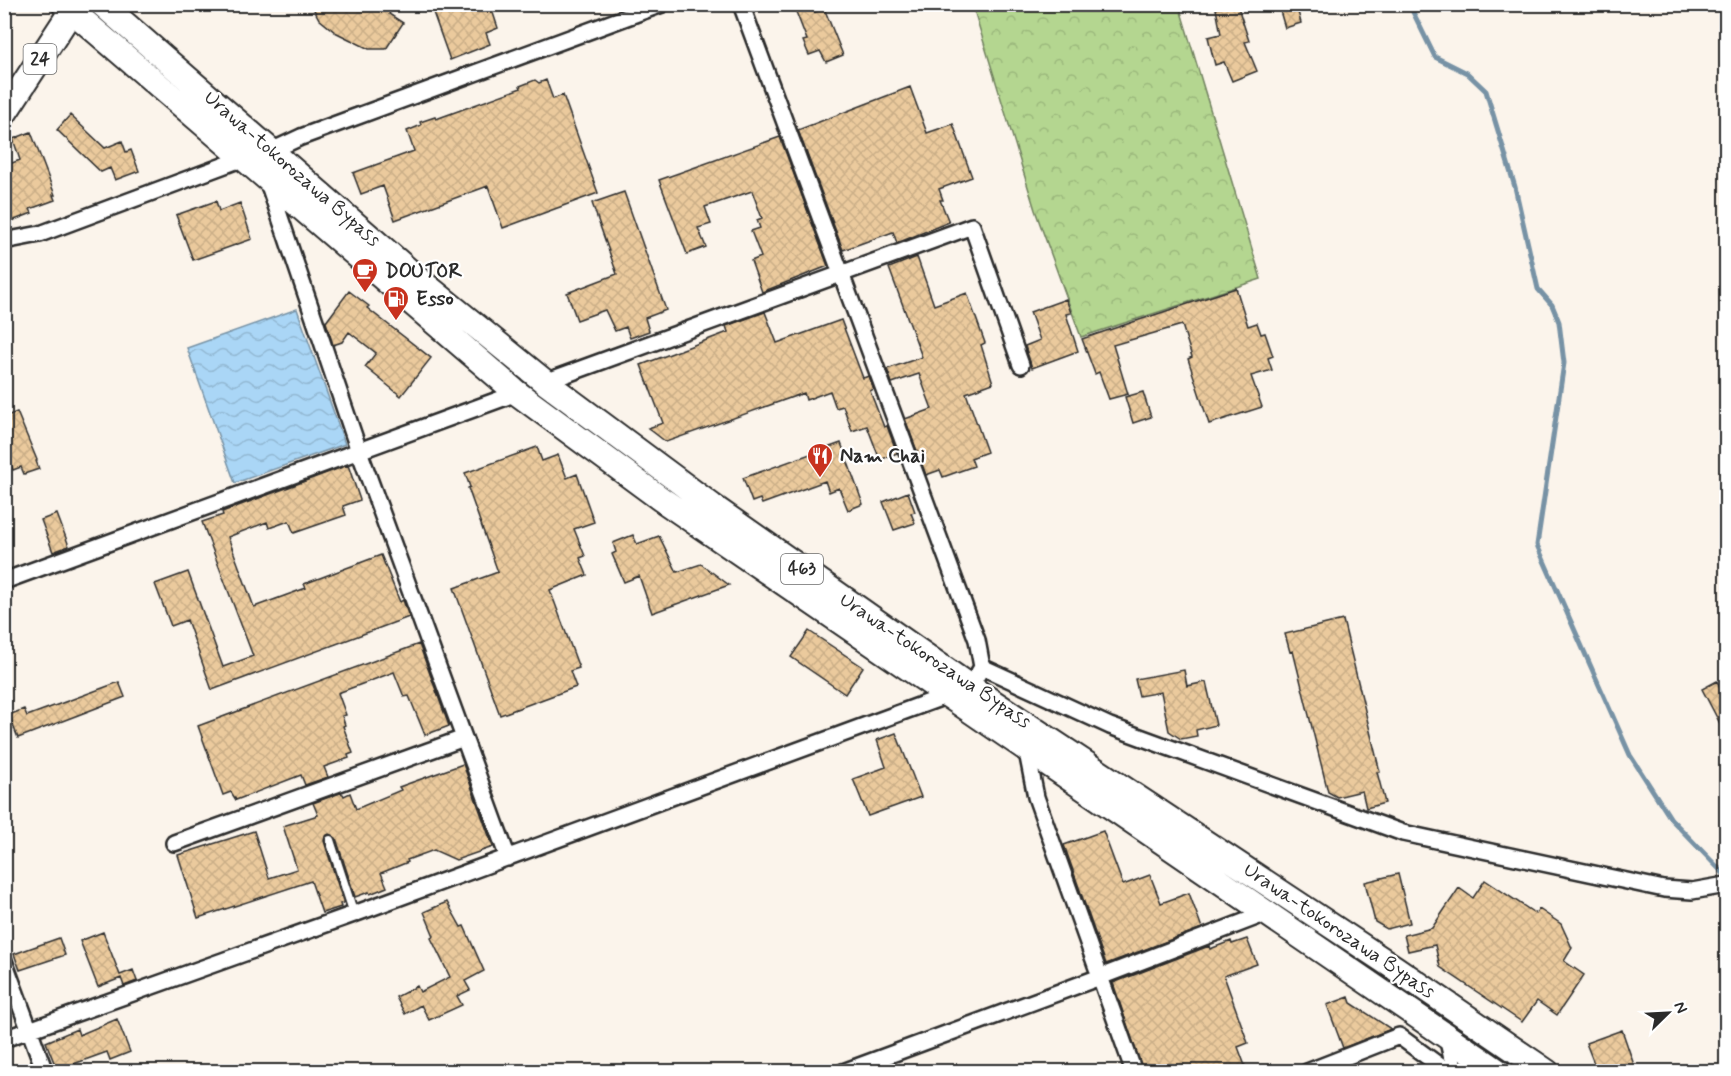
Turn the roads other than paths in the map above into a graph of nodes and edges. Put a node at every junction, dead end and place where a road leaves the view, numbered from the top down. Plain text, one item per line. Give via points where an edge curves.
1 (102, 4) edge
2 (662, 4) edge
3 (741, 4) edge
4 (71, 7) edge
5 (4, 114) edge
6 (271, 151) junction
7 (244, 158) junction
8 (266, 178) junction
9 (4, 241) edge
10 (840, 273) junction
11 (1021, 365) dead end
12 (545, 382) junction
13 (517, 393) junction
14 (359, 451) junction
15 (4, 581) edge
16 (967, 683) junction
17 (464, 738) junction
18 (1026, 747) junction
19 (330, 840) dead end
20 (174, 843) dead end
21 (508, 858) junction
22 (1726, 885) edge
23 (1267, 913) junction
24 (354, 914) junction
25 (4, 961) edge
26 (1100, 977) junction
27 (30, 1031) junction
28 (1447, 1036) junction
29 (4, 1039) edge
30 (45, 1071) edge
31 (843, 1071) edge
32 (1134, 1071) edge
33 (1307, 1071) edge
34 (1448, 1071) edge
35 (1455, 1071) edge
36 (1498, 1071) edge
37 (1547, 1071) edge

1 - 6 main road, Urawa-tokorozawa Bypass / 463
2 - 6 street
3 - 10 street
4 - 5 main road, 24
4 - 7 main road, Urawa-tokorozawa Bypass / 463
6 - 12 main road, Urawa-tokorozawa Bypass / 463
7 - 8 main road, Urawa-tokorozawa Bypass / 463
7 - 9 street via 40,234
8 - 13 main road, Urawa-tokorozawa Bypass / 463
8 - 14 street
10 - 11 street via 972,226
10 - 12 street
10 - 16 street via 977,640
12 - 16 main road, Urawa-tokorozawa Bypass / 463 via 712,506
13 - 14 street
13 - 16 main road, Urawa-tokorozawa Bypass / 463 via 660,499
14 - 15 street
14 - 17 street
16 - 18 main road, Urawa-tokorozawa Bypass / 463
16 - 21 street
16 - 22 street via 1110,726 1403,833 1664,889 1692,891
16 - 37 main road, Urawa-tokorozawa Bypass / 463
17 - 20 street
17 - 21 street
18 - 23 main road, Urawa-tokorozawa Bypass / 463
18 - 26 street via 1036,797
19 - 24 lane
21 - 24 street
23 - 26 street
23 - 28 main road, Urawa-tokorozawa Bypass / 463
24 - 27 street
25 - 27 street
26 - 31 street
26 - 32 street
27 - 29 street
27 - 30 street
28 - 35 street
28 - 36 main road, Urawa-tokorozawa Bypass / 463
33 - 34 street via 1400,1036

